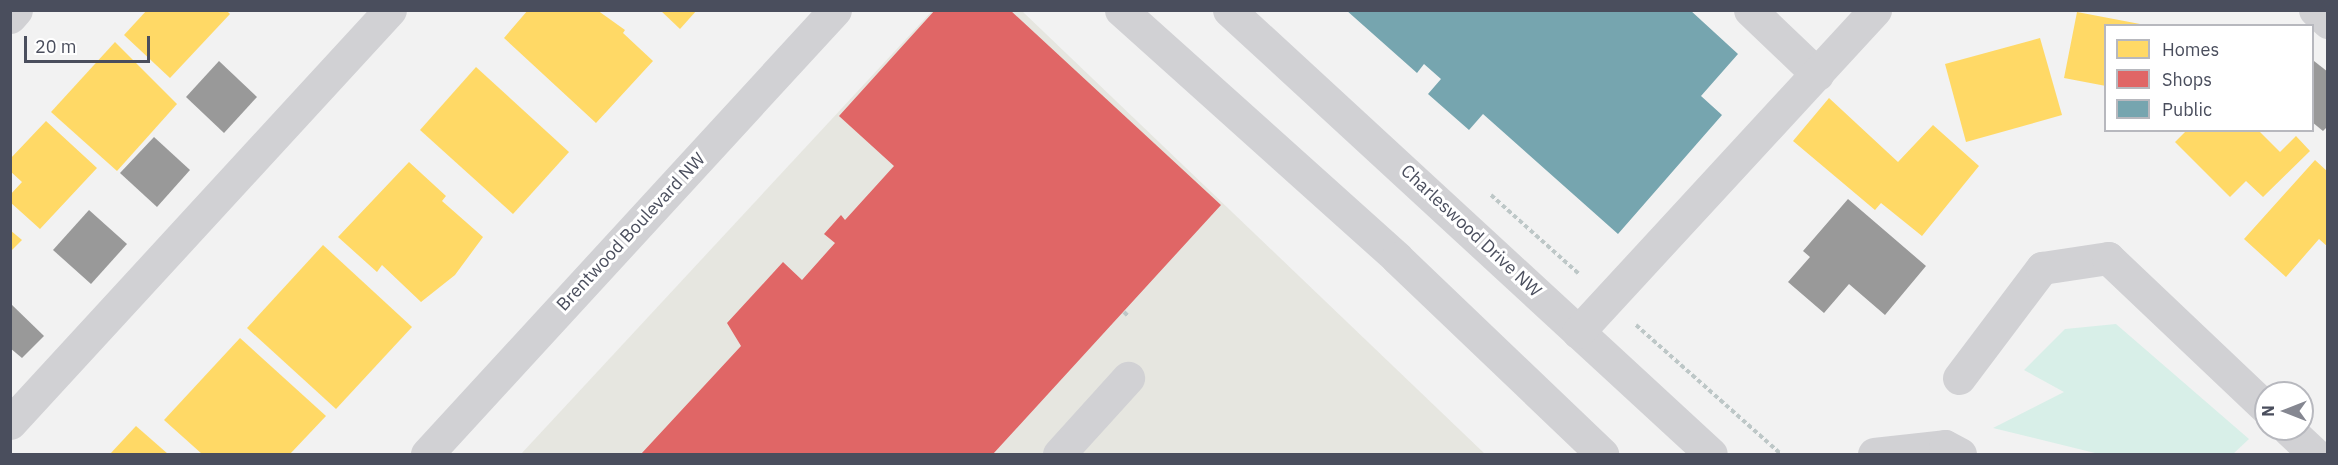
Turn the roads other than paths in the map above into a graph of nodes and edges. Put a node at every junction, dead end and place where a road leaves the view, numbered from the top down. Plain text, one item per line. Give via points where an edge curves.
1 (16, 10) edge
2 (390, 10) edge
3 (835, 10) edge
4 (1121, 10) edge
5 (1229, 10) edge
6 (1750, 10) edge
7 (1875, 10) edge
8 (2315, 10) edge
9 (10, 16) edge
10 (2328, 22) edge
11 (1817, 74) junction
12 (1578, 332) junction
13 (1128, 378) dead end
14 (1959, 378) dead end
15 (2254, 397) edge
16 (10, 423) edge
17 (2301, 441) edge
18 (427, 454) edge
19 (1059, 454) edge
20 (1602, 454) edge
21 (1711, 454) edge
22 (1874, 454) edge
23 (1960, 454) edge
24 (2315, 454) edge

1 - 9 street
2 - 16 street
3 - 18 street, Brentwood Boulevard NW
4 - 20 street via 1397,258
5 - 12 street, Charleswood Drive NW
6 - 11 street
7 - 11 street
8 - 10 street
11 - 12 street
12 - 21 street, Charleswood Drive NW
13 - 19 street
14 - 15 street via 2042,268 2108,258
17 - 24 street
22 - 23 street via 1945,446

